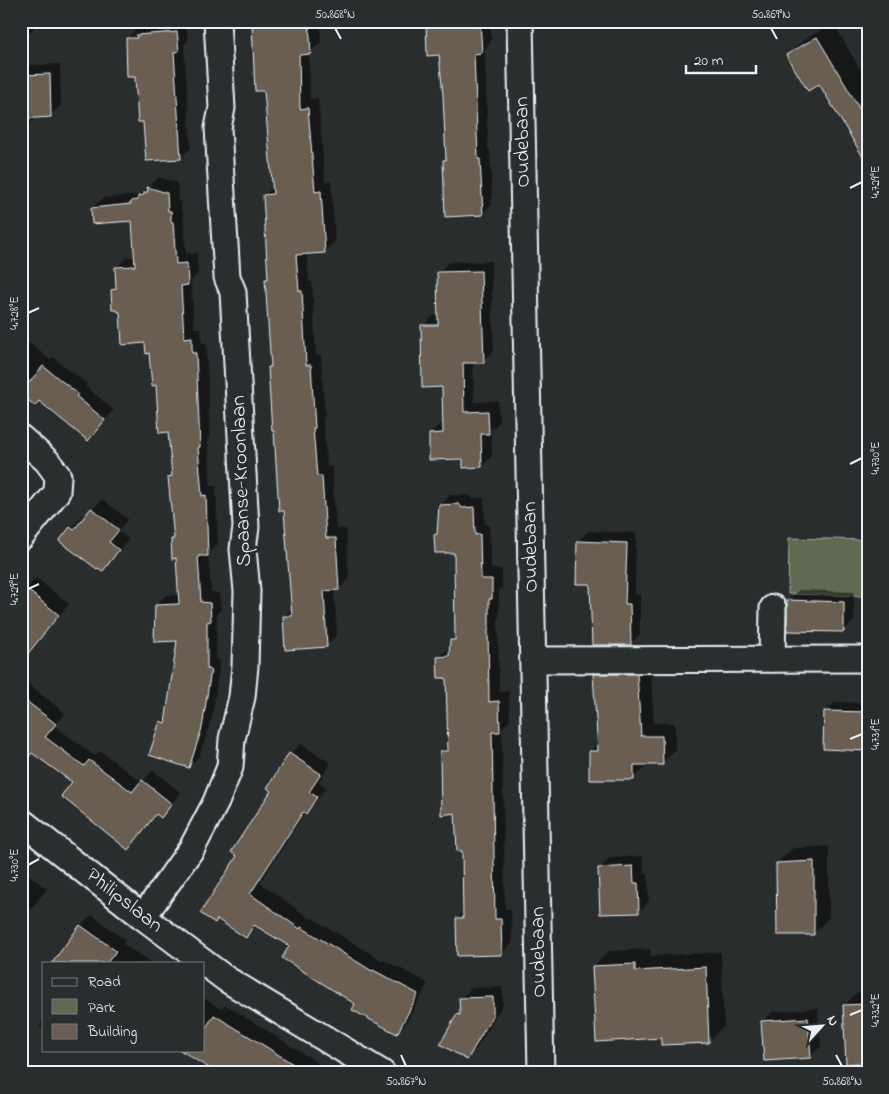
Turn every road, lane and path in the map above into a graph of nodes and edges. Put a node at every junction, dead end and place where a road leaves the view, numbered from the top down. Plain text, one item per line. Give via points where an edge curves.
1 (217, 21) edge
2 (520, 21) edge
3 (21, 438) edge
4 (21, 537) edge
5 (773, 608) dead end
6 (772, 659) junction
7 (868, 659) edge
8 (533, 660) junction
9 (21, 821) edge
10 (143, 917) junction
11 (203, 962) edge
12 (205, 963) edge
13 (382, 1073) edge
14 (542, 1073) edge

1 - 10 street, Spaanse-Kroonlaan via 222,108 218,128 227,277 233,292 246,527 243,549 247,591 245,666 230,766 216,802 192,848
2 - 8 street, Oudebaan
3 - 4 street via 47,461 58,476 57,492
5 - 6 street
6 - 7 street
6 - 8 street
8 - 14 street, Oudebaan
9 - 10 street, Philipslaan
10 - 11 street, Philipslaan
12 - 13 street, Philipslaan

